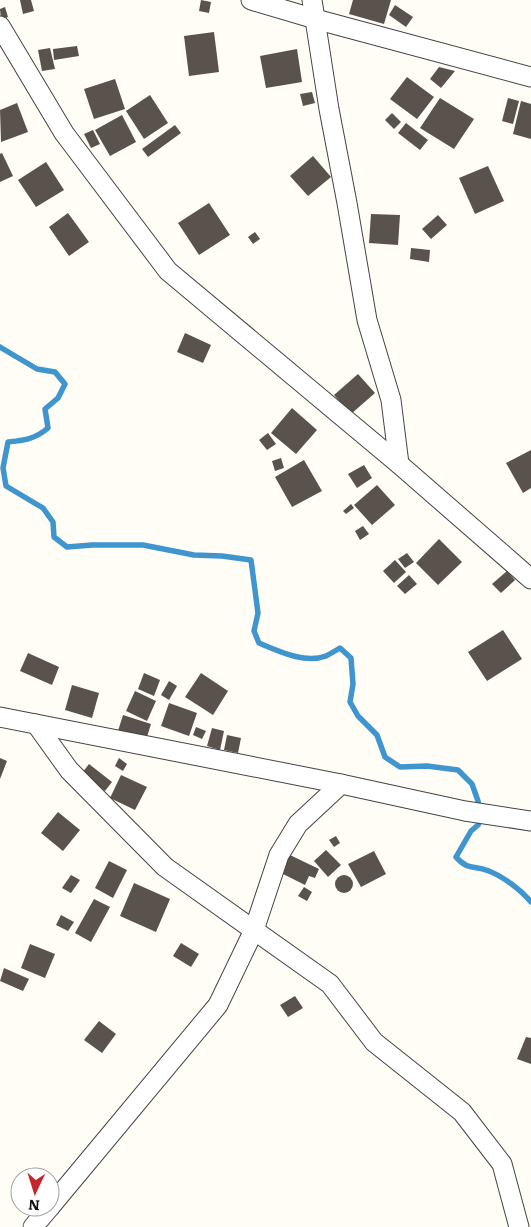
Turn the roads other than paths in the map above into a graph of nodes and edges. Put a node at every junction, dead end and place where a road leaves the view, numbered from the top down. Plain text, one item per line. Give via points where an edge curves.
1 (251, 0) edge
2 (312, 0) edge
3 (315, 19) junction
4 (0, 26) edge
5 (531, 77) edge
6 (399, 464) junction
7 (531, 579) edge
8 (0, 717) edge
9 (36, 724) junction
10 (341, 784) junction
11 (531, 821) edge
12 (254, 930) junction
13 (60, 1195) edge
14 (42, 1217) edge
15 (33, 1227) edge
16 (520, 1227) edge

1 - 3 street
2 - 3 street
3 - 5 street
3 - 6 street via 367,320 391,400
4 - 6 street via 64,132 168,271
6 - 7 street
8 - 9 street
9 - 10 street
9 - 12 street via 69,770 165,867
10 - 11 street via 465,811
10 - 12 street via 293,832 280,855
12 - 13 street via 218,1005
12 - 16 street via 330,984 374,1042 462,1112 502,1164
14 - 15 street

